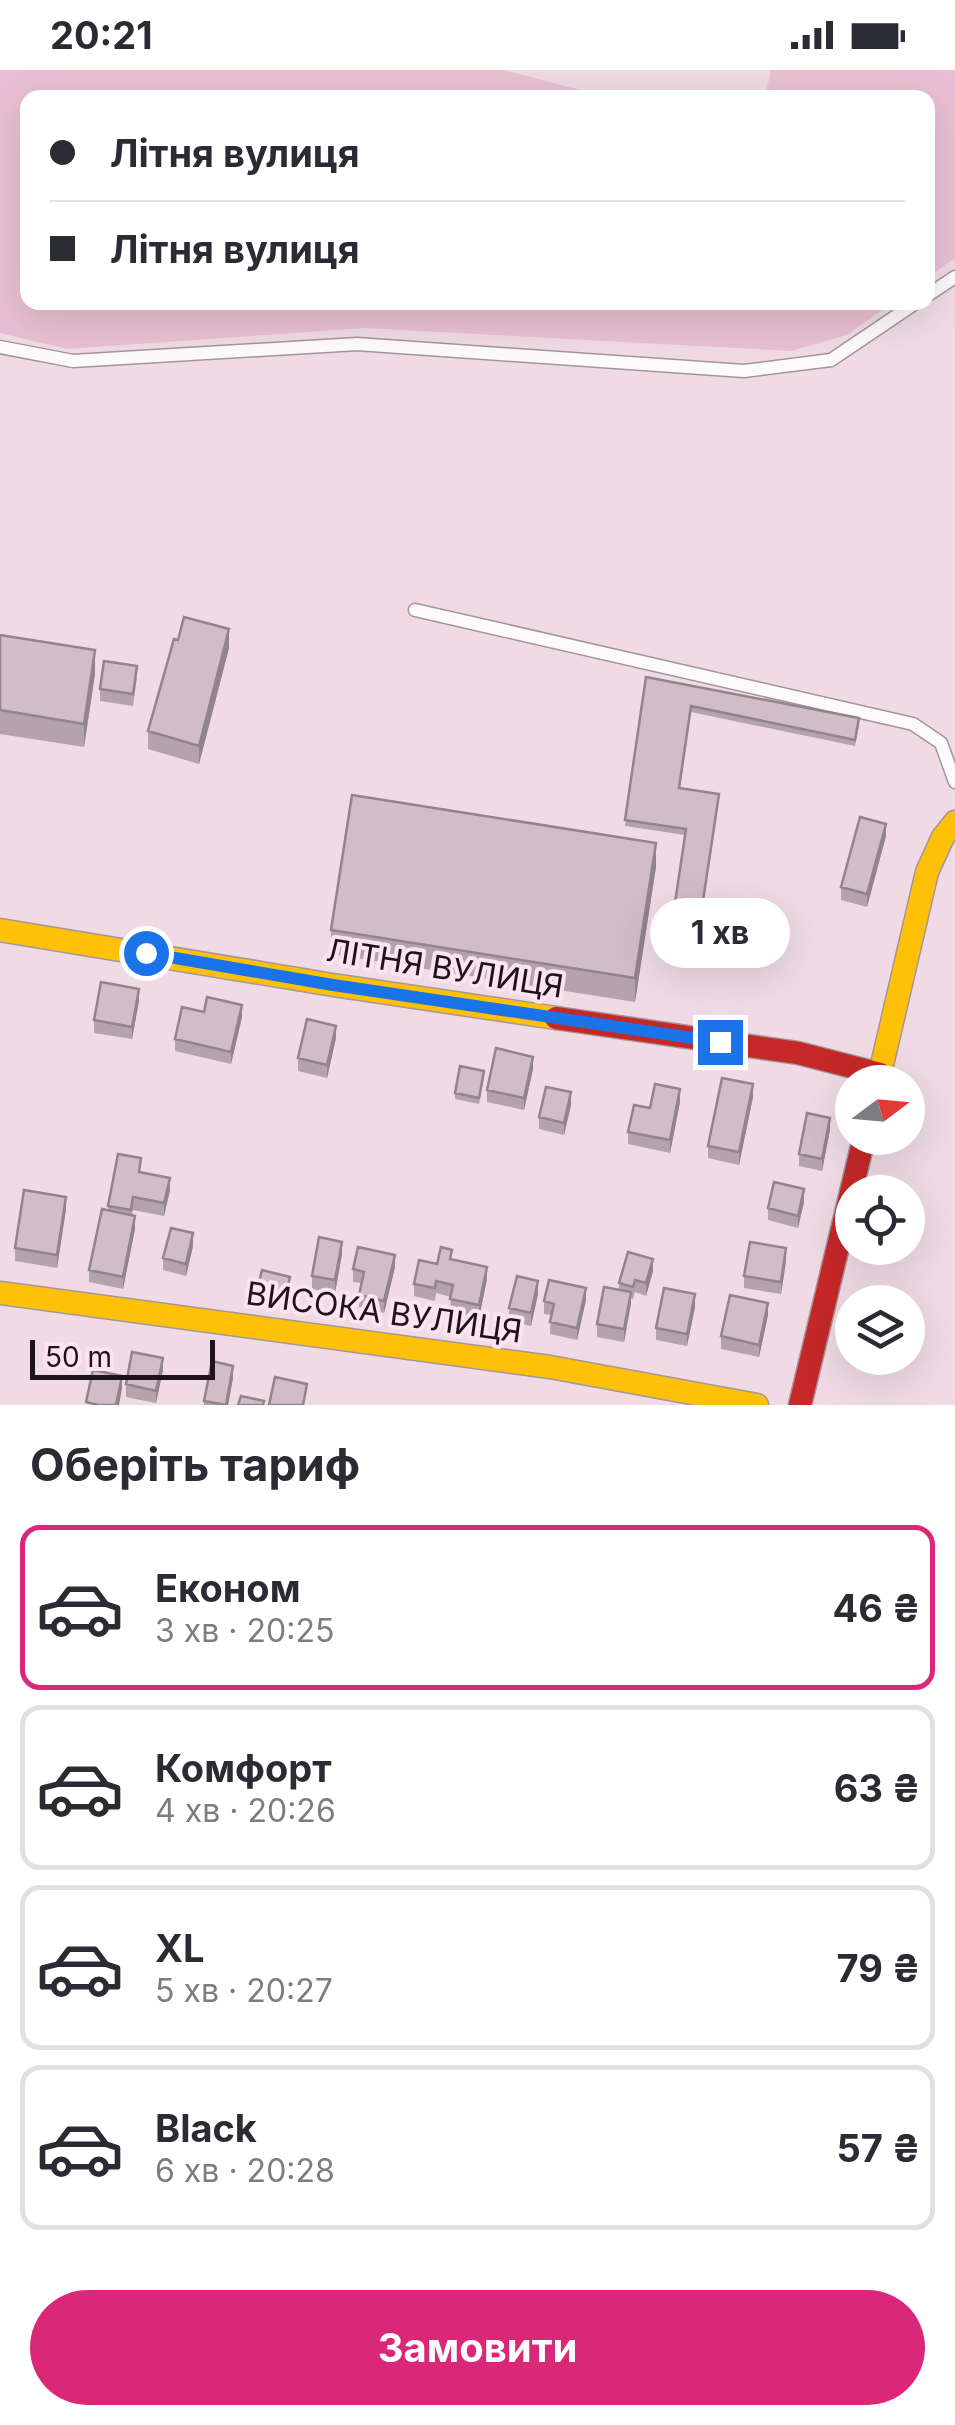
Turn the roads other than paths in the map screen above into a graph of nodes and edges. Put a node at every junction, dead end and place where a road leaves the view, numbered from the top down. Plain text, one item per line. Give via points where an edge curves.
1 (904, 310) edge
2 (0, 347) edge
3 (415, 610) dead end
4 (955, 782) edge
5 (955, 822) edge
6 (0, 930) edge
7 (837, 1065) edge
8 (882, 1065) edge
9 (860, 1155) edge
10 (0, 1293) edge
11 (757, 1405) edge
12 (800, 1405) edge

1 - 2 lane via 830,360 744,371 357,344 73,362
3 - 4 lane via 913,724 941,743
5 - 8 street via 927,872
6 - 7 street, ЛІТНЯ ВУЛИЦЯ via 798,1053
9 - 12 street
10 - 11 street, ВИСОКА ВУЛИЦЯ via 550,1368

